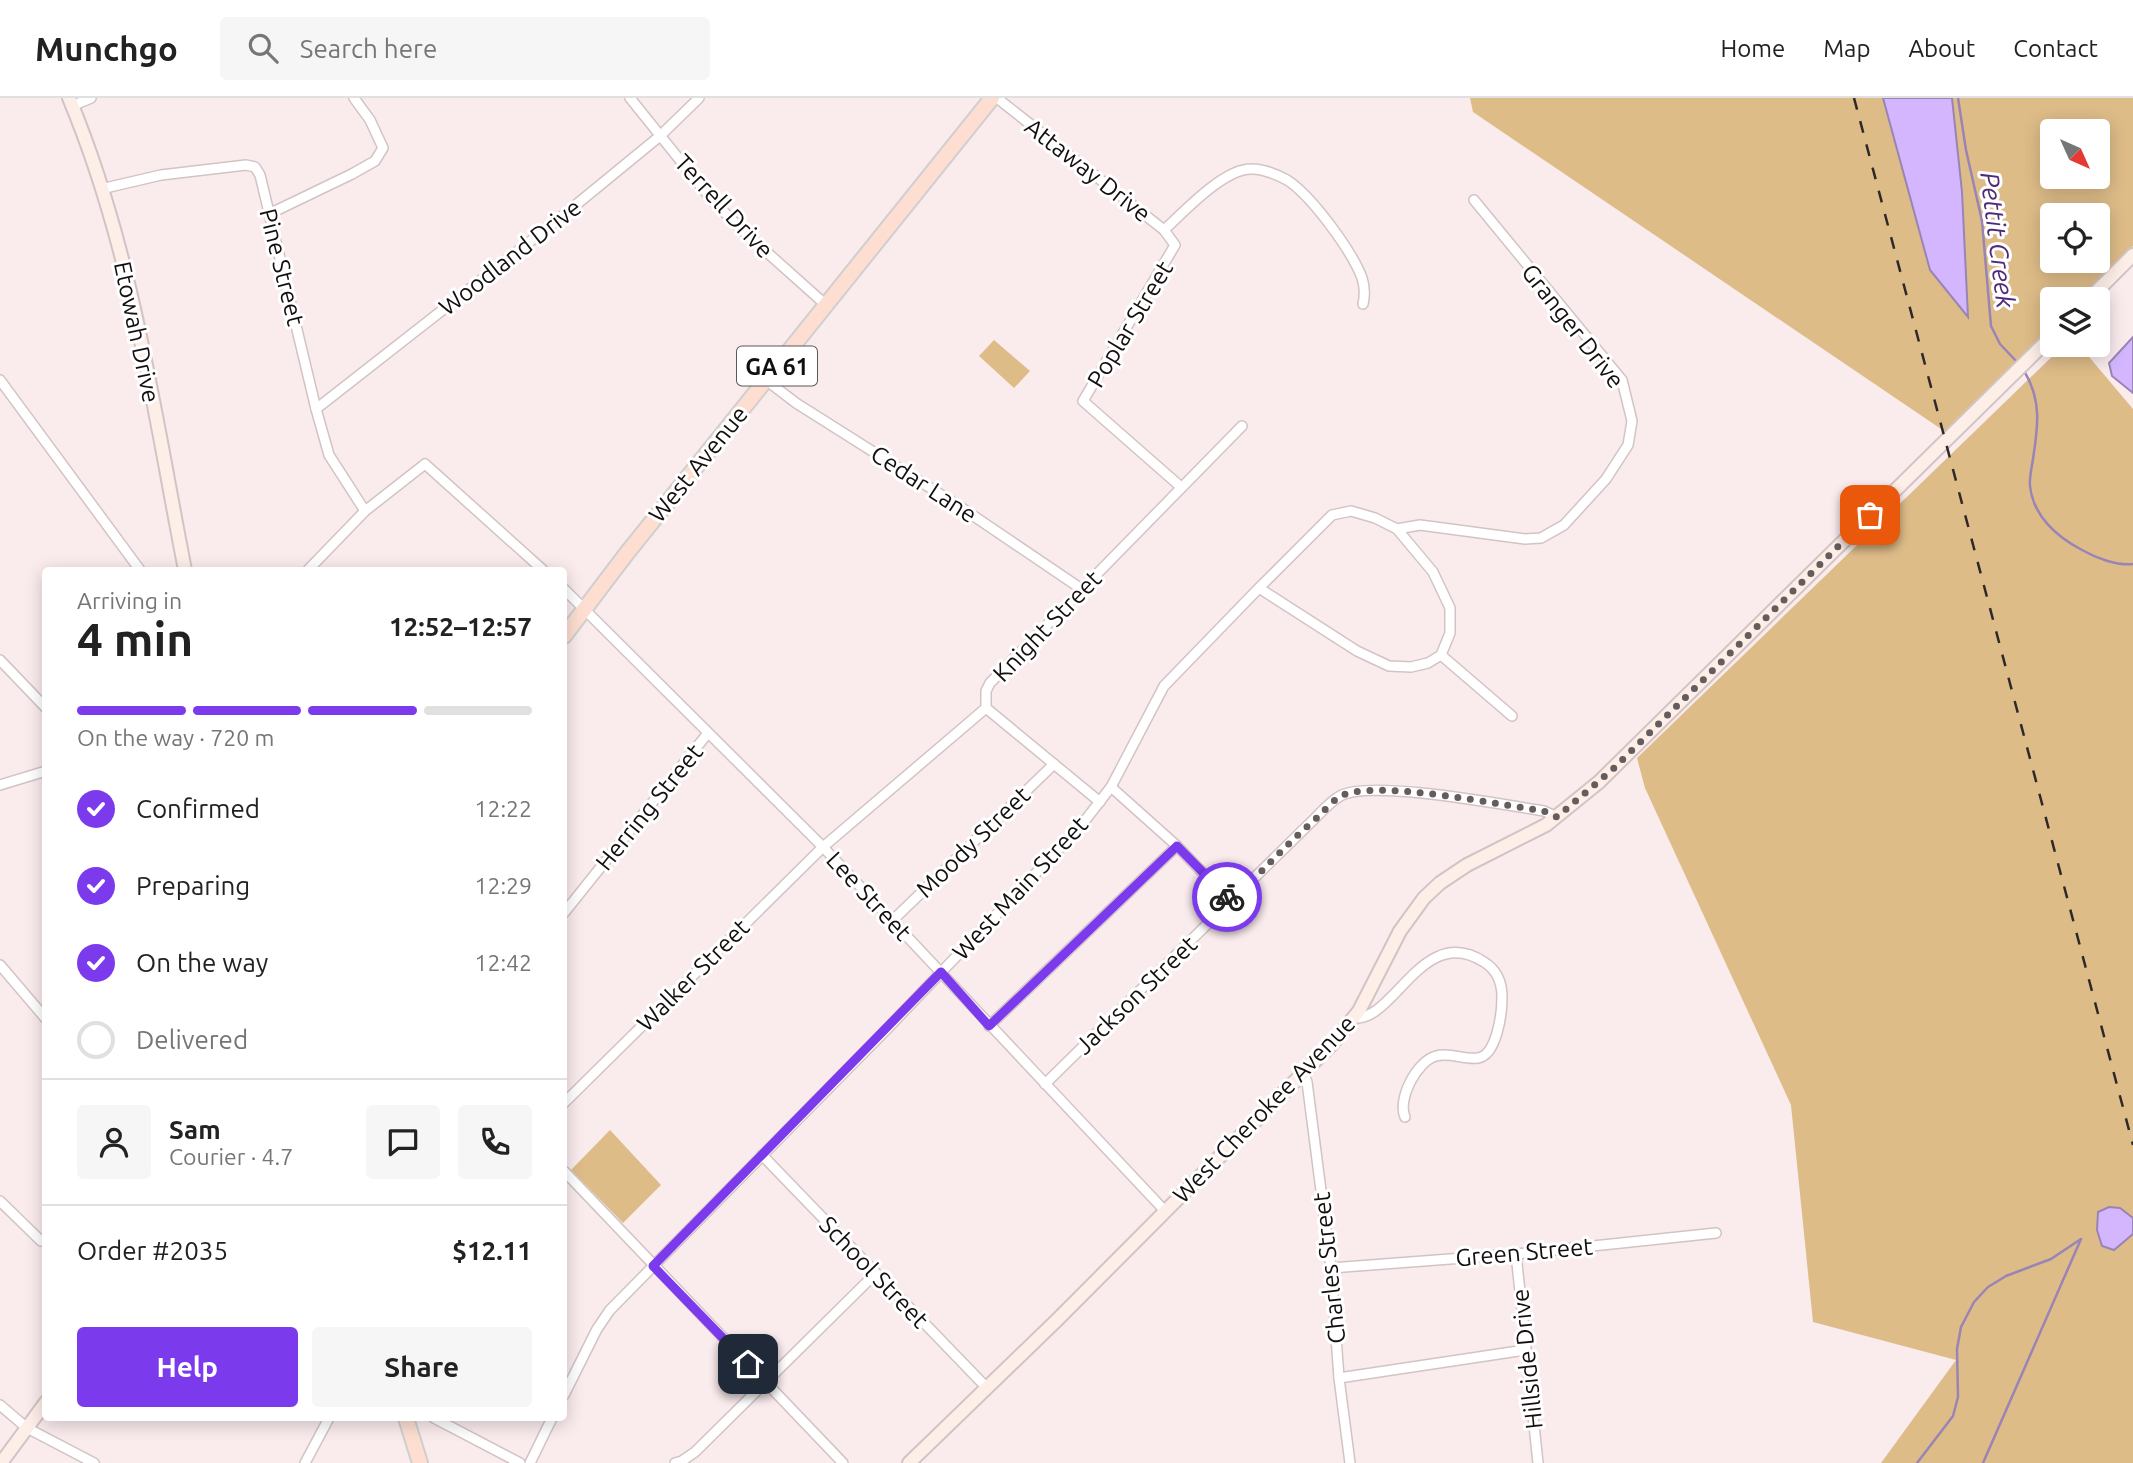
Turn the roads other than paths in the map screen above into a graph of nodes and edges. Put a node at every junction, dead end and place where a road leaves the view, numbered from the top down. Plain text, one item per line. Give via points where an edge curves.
1 (92, 98) edge
2 (354, 98) edge
3 (630, 98) edge
4 (699, 98) edge
5 (995, 98) edge
6 (71, 102) edge
7 (660, 136) junction
8 (101, 189) junction
9 (1474, 200) dead end
10 (269, 214) junction
11 (1164, 230) junction
12 (1175, 246) joint
13 (2133, 255) edge
14 (2101, 287) edge
15 (1363, 304) dead end
16 (825, 305) junction
17 (2040, 348) edge
18 (0, 380) edge
19 (766, 380) junction
20 (316, 409) junction
21 (1242, 426) dead end
22 (1181, 487) junction
23 (365, 511) junction
24 (1398, 528) junction
25 (138, 567) edge
26 (185, 567) edge
27 (310, 567) edge
28 (540, 567) edge
29 (1259, 588) junction
30 (1083, 590) junction
31 (567, 592) edge
32 (584, 607) junction
33 (567, 632) edge
34 (1441, 655) junction
35 (0, 660) edge
36 (42, 704) edge
37 (986, 708) junction
38 (1512, 716) dead end
39 (708, 733) junction
40 (1054, 764) junction
41 (42, 772) edge
42 (0, 785) edge
43 (1111, 787) junction
44 (1100, 802) junction
45 (1557, 817) junction
46 (1177, 846) junction
47 (823, 848) junction
48 (1231, 902) junction
49 (567, 910) edge
50 (892, 921) junction
51 (0, 965) edge
52 (941, 972) junction
53 (42, 1013) edge
54 (1354, 1018) junction
55 (989, 1026) junction
56 (1304, 1074) junction
57 (1045, 1084) junction
58 (567, 1100) edge
59 (1405, 1117) dead end
60 (762, 1156) junction
61 (567, 1174) edge
62 (0, 1200) edge
63 (1165, 1211) junction
64 (1716, 1233) dead end
65 (41, 1241) dead end
66 (1516, 1254) junction
67 (653, 1266) junction
68 (1331, 1268) junction
69 (875, 1274) junction
70 (1525, 1350) junction
71 (1339, 1378) junction
72 (767, 1383) junction
73 (987, 1388) junction
74 (567, 1389) edge
75 (0, 1405) edge
76 (42, 1407) edge
77 (318, 1421) edge
78 (327, 1421) edge
79 (407, 1421) edge
80 (440, 1421) edge
81 (551, 1421) edge
82 (27, 1428) junction
83 (323, 1428) junction
84 (922, 1457) edge
85 (1, 1463) edge
86 (94, 1463) edge
87 (305, 1463) edge
88 (420, 1463) edge
89 (520, 1463) edge
90 (530, 1463) edge
91 (675, 1463) edge
92 (843, 1463) edge
93 (909, 1463) edge
94 (1350, 1463) edge
95 (1538, 1463) edge

1 - 6 street
2 - 10 street via 383,148 375,161
3 - 7 street, Terrell Drive
4 - 7 street, Woodland Drive
5 - 11 street, Attaway Drive
5 - 16 main road, West Avenue / GA 61
6 - 8 main road, Etowah Drive
7 - 16 street, Terrell Drive via 712,200
7 - 20 street, Woodland Drive
8 - 10 street, Pine Street via 161,175 246,165 260,175
8 - 26 main road, Etowah Drive via 132,303
9 - 24 street, Granger Drive via 1622,380 1632,421 1628,445 1606,479 1564,525 1541,538 1420,525
10 - 20 street, Pine Street
11 - 12 street, Attaway Drive
11 - 15 street via 1232,174 1263,171 1287,180 1322,213 1362,277
12 - 22 street, Poplar Street via 1083,401
13 - 14 main road
16 - 19 main road, West Avenue / GA 61
17 - 45 main road, West Cherokee Avenue via 1613,769
18 - 25 street
19 - 30 street, Cedar Lane
19 - 32 main road, West Avenue / GA 61
20 - 23 street, Pine Street via 329,455
21 - 22 street, Knight Street
22 - 30 street, Knight Street
23 - 27 street
23 - 28 street via 425,464
24 - 29 street, West Main Street via 1351,511 1332,515
24 - 34 street via 1433,572 1450,608 1450,634
29 - 34 street via 1357,651 1389,666 1411,667
29 - 43 street, West Main Street via 1164,685
30 - 37 street, Knight Street via 990,682
31 - 32 street, Lee Street
32 - 33 main road, West Avenue / GA 61
32 - 39 street, Lee Street
34 - 38 street
35 - 36 street
37 - 40 street
37 - 47 street, Knight Street
39 - 47 street, Lee Street
39 - 49 street, Herring Street
40 - 44 street
40 - 50 street, Moody Street
41 - 42 street
43 - 44 street, West Main Street
43 - 46 street
44 - 52 street, West Main Street
45 - 48 street, Jackson Street via 1458,798 1359,791 1341,796
45 - 54 main road, West Cherokee Avenue via 1458,871 1424,898 1400,930
46 - 48 street
46 - 55 street
47 - 50 street, Lee Street
47 - 58 street, Walker Street
48 - 57 street, Jackson Street
50 - 52 street, Lee Street
51 - 53 street
52 - 55 street, Lee Street
52 - 60 street, West Main Street
54 - 56 main road, West Cherokee Avenue
54 - 59 street via 1366,1017 1426,963 1443,954 1477,957 1500,979 1502,998 1492,1048 1479,1058 1434,1056 1402,1098
55 - 57 street, Lee Street
56 - 63 main road, West Cherokee Avenue
56 - 68 street, Charles Street
57 - 63 street, Lee Street
60 - 67 street, West Main Street
60 - 69 street, School Street
61 - 67 street
62 - 65 street
63 - 73 main road, West Cherokee Avenue
64 - 66 street, Green Street
66 - 68 street, Green Street
66 - 70 street, Hillside Drive
67 - 72 street
67 - 74 street, West Main Street via 603,1319
68 - 71 street, Charles Street
69 - 72 street
69 - 73 street, School Street
70 - 71 street
70 - 95 street, Hillside Drive
71 - 94 street, Charles Street
72 - 91 street via 695,1452
72 - 92 street
73 - 84 main road, West Cherokee Avenue
75 - 82 street
76 - 82 main road
77 - 83 street
78 - 83 street
79 - 88 main road
80 - 89 street
81 - 90 street
82 - 85 main road
82 - 86 street
83 - 87 street
84 - 93 main road, West Cherokee Avenue

